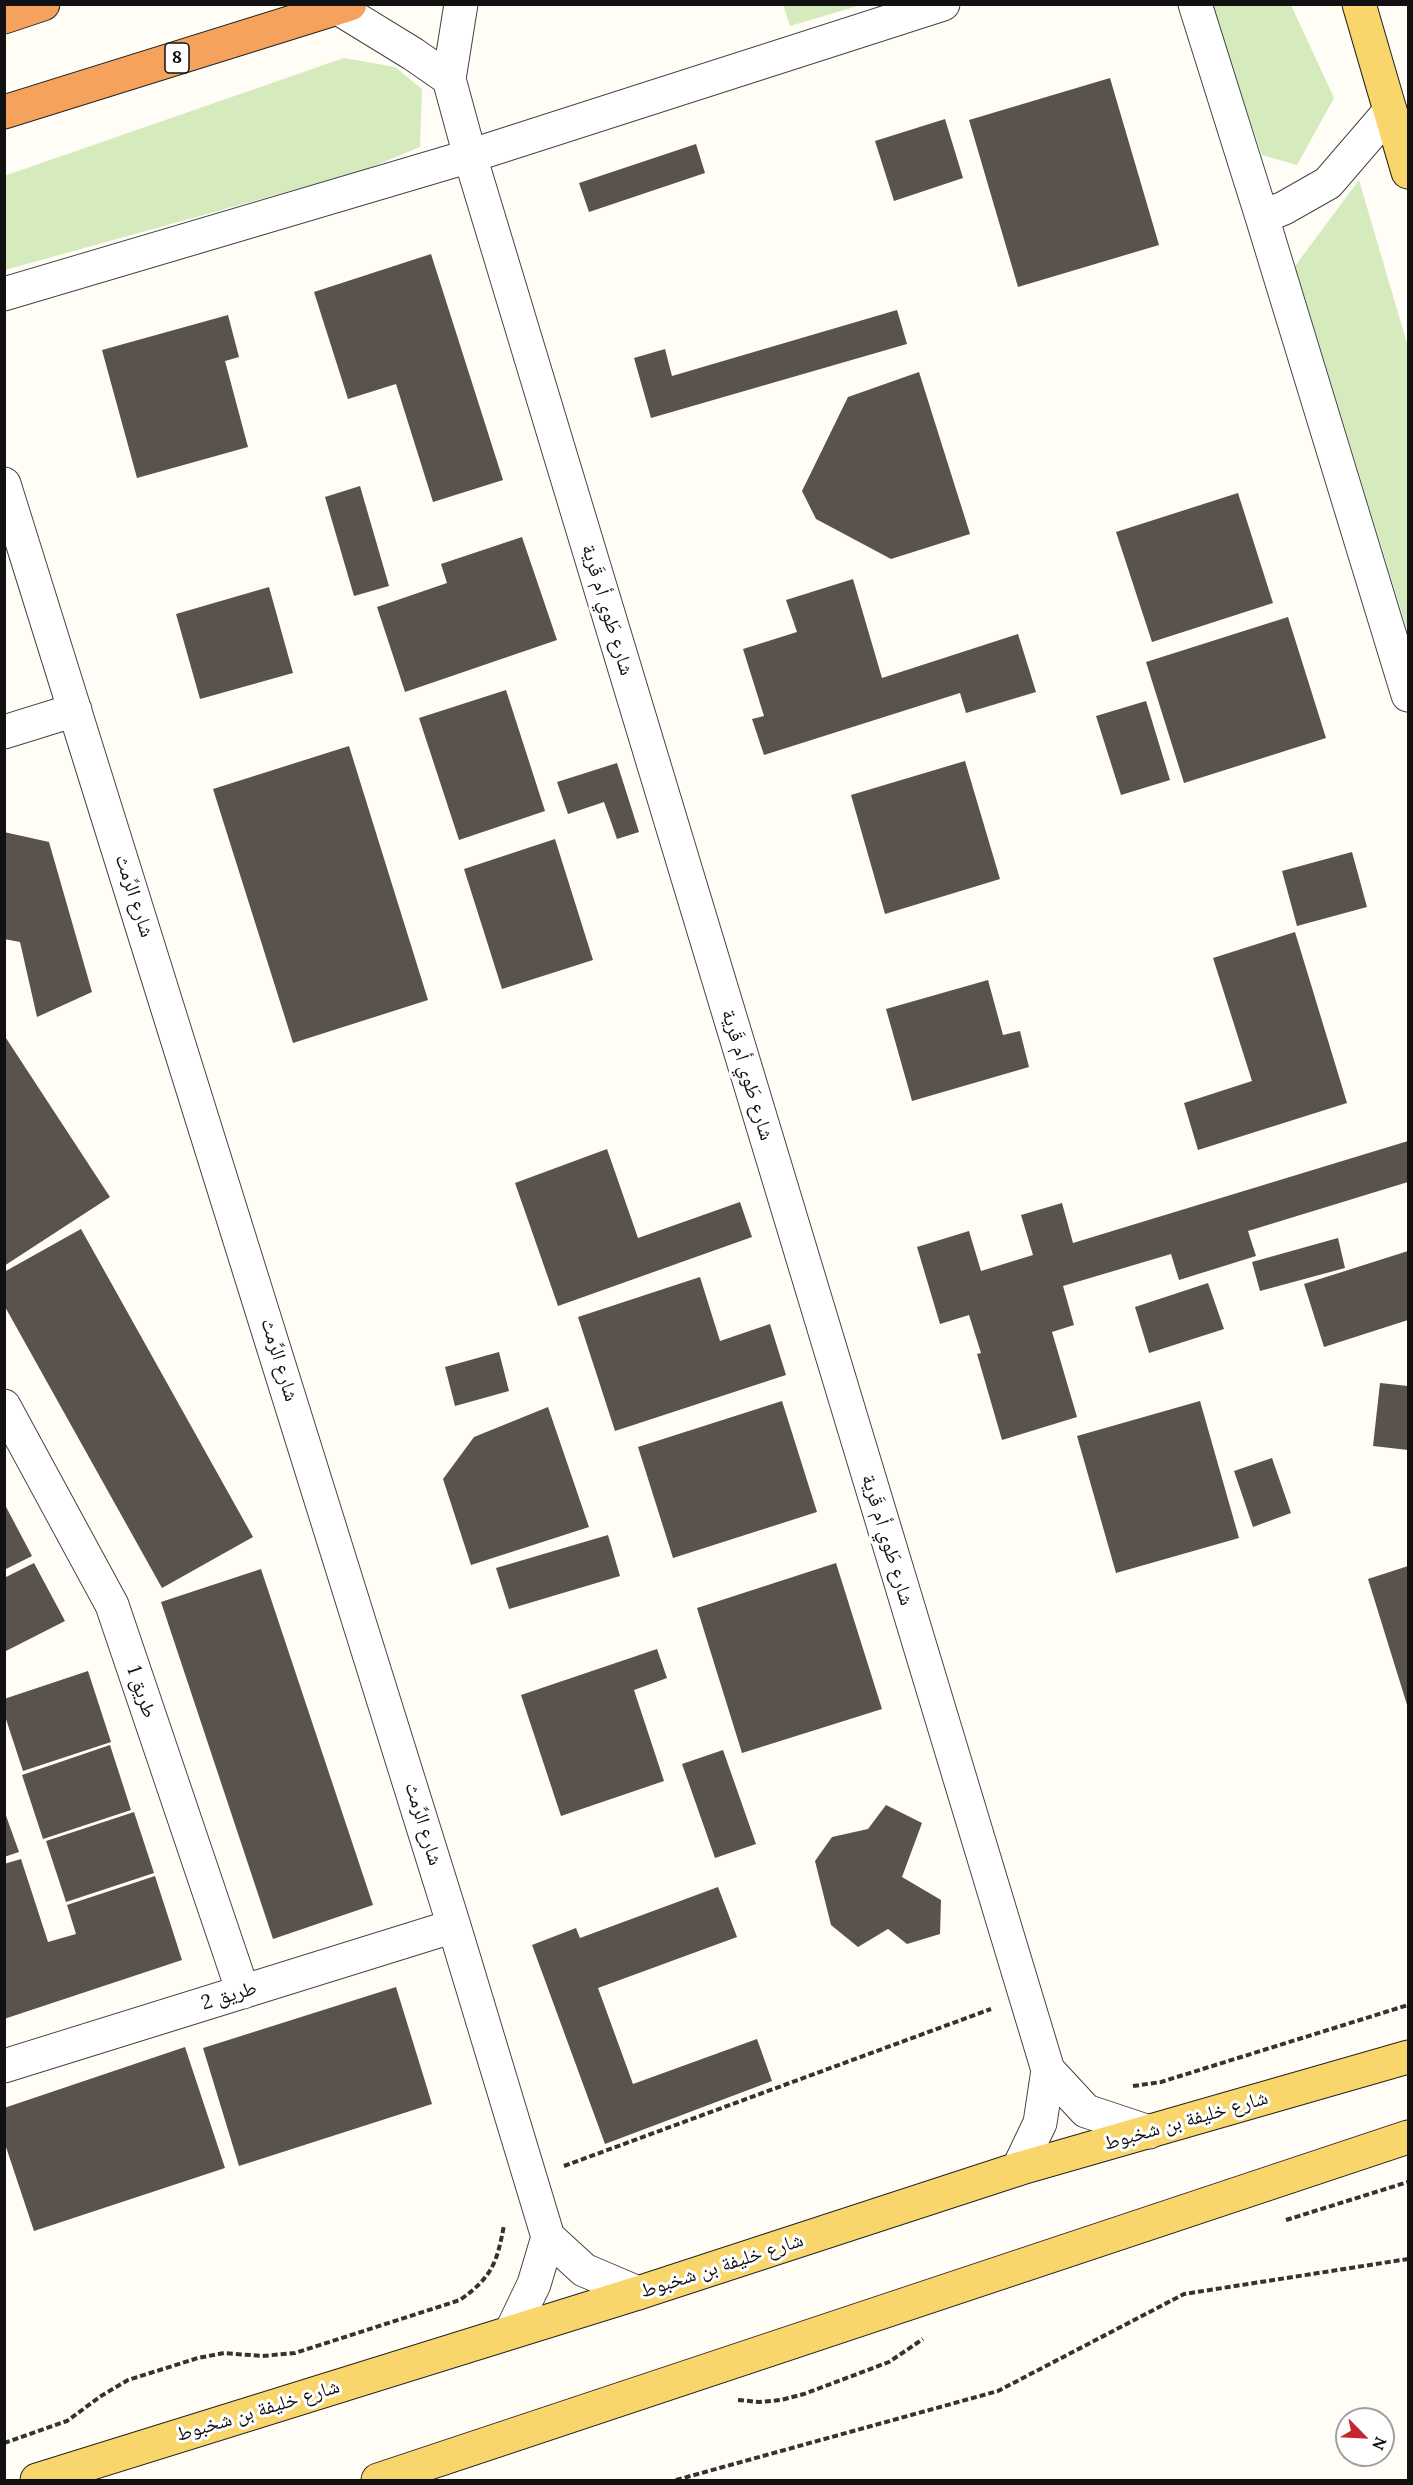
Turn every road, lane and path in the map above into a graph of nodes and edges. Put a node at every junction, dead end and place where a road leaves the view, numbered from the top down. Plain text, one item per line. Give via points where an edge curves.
1 (43, 4) edge
2 (462, 4) edge
3 (943, 4) edge
4 (1195, 4) edge
5 (1359, 4) edge
6 (344, 6) edge
7 (4, 17) edge
8 (449, 79) junction
9 (1390, 111) junction
10 (4, 112) edge
11 (470, 156) junction
12 (1408, 172) edge
13 (1262, 217) junction
14 (4, 294) edge
15 (4, 484) edge
16 (1408, 695) edge
17 (75, 710) junction
18 (4, 732) edge
19 (4, 1406) edge
20 (454, 1926) junction
21 (243, 1992) junction
22 (1408, 2005) edge
23 (1408, 2057) edge
24 (4, 2066) edge
25 (1048, 2070) junction
26 (1122, 2085) dead end
27 (1149, 2132) junction
28 (1408, 2137) edge
29 (1018, 2169) junction
30 (548, 2237) junction
31 (1408, 2259) edge
32 (638, 2293) junction
33 (511, 2332) junction
34 (37, 2481) edge
35 (378, 2481) edge
36 (676, 2481) edge

1 - 7 highway
2 - 8 street, شارع طَوي أم قَرية
3 - 11 street
4 - 13 street
5 - 9 main road
6 - 8 street
6 - 10 highway, 8
8 - 11 street, شارع طَوي أم قَرية
9 - 12 main road
9 - 13 street via 1328,183
11 - 14 street
11 - 25 street, شارع طَوي أم قَرية
13 - 16 street
15 - 17 street, شارع الرِّمث
17 - 18 street
17 - 20 street, شارع الرِّمث
19 - 21 street, طريق 1 via 112,1605
20 - 21 street, طريق 2
20 - 30 street, شارع الرِّمث
21 - 24 street, طريق 2
22 - 26 path via 1161,2082
23 - 27 main road, شارع خليفة بن شخبوط
25 - 27 street, شارع طَوي أم قَرية via 1086,2110
25 - 29 street, شارع طَوي أم قَرية via 1040,2123
27 - 29 main road, شارع خليفة بن شخبوط
28 - 35 main road
29 - 32 main road, شارع خليفة بن شخبوط
30 - 32 street via 584,2270
30 - 33 street via 534,2284
31 - 36 path via 1184,2294 998,2391
32 - 33 main road, شارع خليفة بن شخبوط
33 - 34 main road, شارع خليفة بن شخبوط

